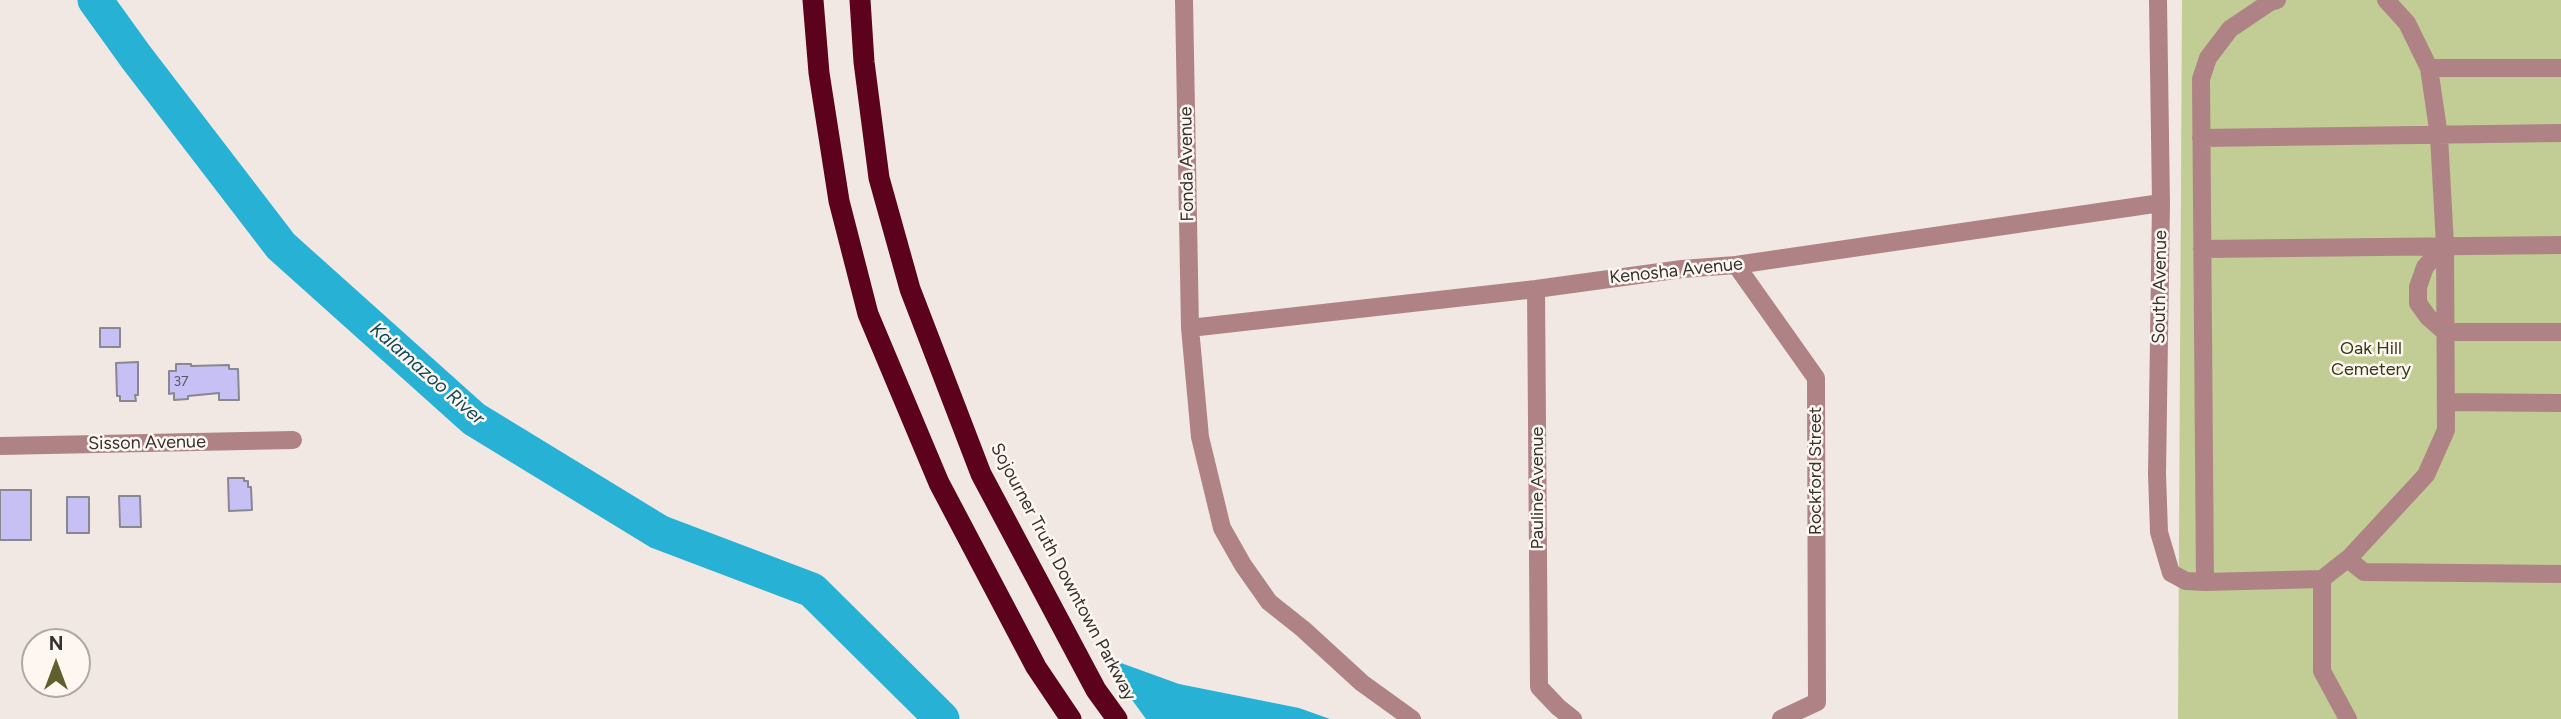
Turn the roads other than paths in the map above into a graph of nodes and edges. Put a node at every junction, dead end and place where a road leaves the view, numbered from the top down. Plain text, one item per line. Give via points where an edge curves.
1 (813, 0) edge
2 (860, 0) edge
3 (1184, 0) edge
4 (2158, 0) edge
5 (2277, 0) edge
6 (2386, 0) edge
7 (2429, 68) junction
8 (2561, 68) edge
9 (2561, 133) edge
10 (2439, 136) junction
11 (2202, 138) junction
12 (2161, 203) junction
13 (2445, 245) junction
14 (2561, 245) edge
15 (2202, 249) junction
16 (1736, 265) junction
17 (1536, 289) junction
18 (1191, 328) junction
19 (2445, 332) junction
20 (2561, 332) edge
21 (2446, 402) junction
22 (2561, 403) edge
23 (293, 440) dead end
24 (0, 446) edge
25 (2350, 558) junction
26 (2561, 574) edge
27 (2322, 579) junction
28 (2205, 582) junction
29 (1071, 719) edge
30 (1117, 719) edge
31 (1412, 719) edge
32 (1573, 719) edge
33 (1781, 719) edge
34 (2348, 719) edge

1 - 29 highway via 839,201 868,314 939,483 1037,667
2 - 30 highway, Sojourner Truth Downtown Parkway via 879,178 910,289 981,474 1096,690
3 - 18 street, Fonda Avenue
4 - 12 street, South Avenue
5 - 11 street via 2230,29 2208,58 2201,79
6 - 7 street via 2407,23
7 - 8 street
7 - 10 street
9 - 10 street
10 - 11 street
10 - 13 street
11 - 15 street
12 - 16 street, Kenosha Avenue
12 - 28 street, South Avenue via 2160,532 2171,573 2186,581
13 - 14 street
13 - 15 street
13 - 19 street
13 - 19 street via 2425,267 2418,287 2418,303
15 - 28 street
16 - 17 street, Kenosha Avenue
16 - 33 street, Rockford Street via 1816,378 1817,702
17 - 18 street, Kenosha Avenue
17 - 32 street, Pauline Avenue via 1539,687
18 - 31 street, Fonda Avenue via 1200,438 1222,528 1237,556 1269,602 1362,683
19 - 20 street
19 - 21 street
21 - 22 street
21 - 25 street via 2446,430 2426,475
23 - 24 street, Sisson Avenue
25 - 26 street via 2364,572
25 - 27 street
27 - 28 street
27 - 34 street via 2322,671

